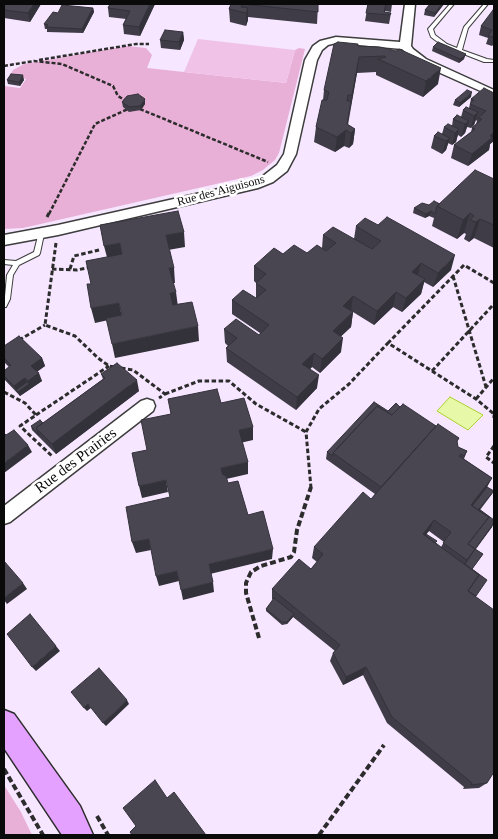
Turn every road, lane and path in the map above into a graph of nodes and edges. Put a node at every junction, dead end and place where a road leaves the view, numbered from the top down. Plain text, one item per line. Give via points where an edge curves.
1 (410, 4) edge
2 (452, 4) edge
3 (486, 4) edge
4 (149, 44) dead end
5 (405, 46) junction
6 (459, 50) junction
7 (34, 61) junction
8 (494, 61) edge
9 (4, 66) edge
10 (494, 94) edge
11 (133, 106) junction
12 (282, 168) junction
13 (58, 230) junction
14 (41, 234) junction
15 (4, 240) edge
16 (99, 250) dead end
17 (4, 262) edge
18 (17, 263) junction
19 (99, 267) edge
20 (52, 269) junction
21 (70, 269) junction
22 (453, 276) junction
23 (494, 283) edge
24 (494, 304) edge
25 (4, 305) edge
26 (45, 325) junction
27 (470, 331) junction
28 (388, 343) junction
29 (12, 344) edge
30 (109, 366) junction
31 (432, 371) junction
32 (494, 378) edge
33 (486, 387) junction
34 (4, 392) edge
35 (165, 394) junction
36 (476, 399) junction
37 (147, 406) joint
38 (36, 415) junction
39 (494, 418) edge
40 (306, 432) junction
41 (494, 446) edge
42 (494, 463) edge
43 (66, 469) junction
44 (4, 516) edge
45 (259, 638) dead end
46 (4, 724) edge
47 (384, 745) dead end
48 (4, 769) edge
49 (43, 835) edge
50 (78, 835) edge
51 (319, 835) edge

1 - 5 street
2 - 6 lane via 430,29 445,44
3 - 6 lane via 466,28
4 - 7 path
5 - 10 street via 422,61
5 - 12 street, Rue des Aiguisons via 336,40 317,48 311,60 290,154
6 - 8 lane
7 - 9 path
7 - 11 path via 62,64 113,86 118,96
11 - 12 path
11 - 14 path via 96,124
12 - 13 street, Rue des Aiguisons via 258,184
13 - 14 street, Rue des Aiguisons
13 - 20 path
14 - 15 street, Rue des Aiguisons
14 - 18 lane via 37,253
16 - 21 path via 74,256
17 - 18 lane
18 - 25 lane via 10,275
19 - 21 path
20 - 21 path
20 - 26 path
22 - 23 path via 464,265
22 - 27 path
22 - 28 path
24 - 27 path
26 - 29 path
26 - 30 path via 75,336
27 - 31 path
27 - 33 path
28 - 31 path
28 - 40 path via 349,384 319,409
30 - 35 path via 133,370
30 - 38 path
31 - 36 path
32 - 33 path
33 - 36 path
34 - 38 path via 25,403
35 - 37 path
35 - 40 path via 199,381 229,382 256,404
36 - 39 path via 494,414
37 - 43 street, Rue des Prairies
38 - 43 path via 20,426
40 - 45 path via 311,490 297,530 294,552 292,557 251,572 246,583
41 - 42 path via 486,457
43 - 44 street, Rue des Prairies
46 - 50 main road
47 - 51 path
48 - 49 path

